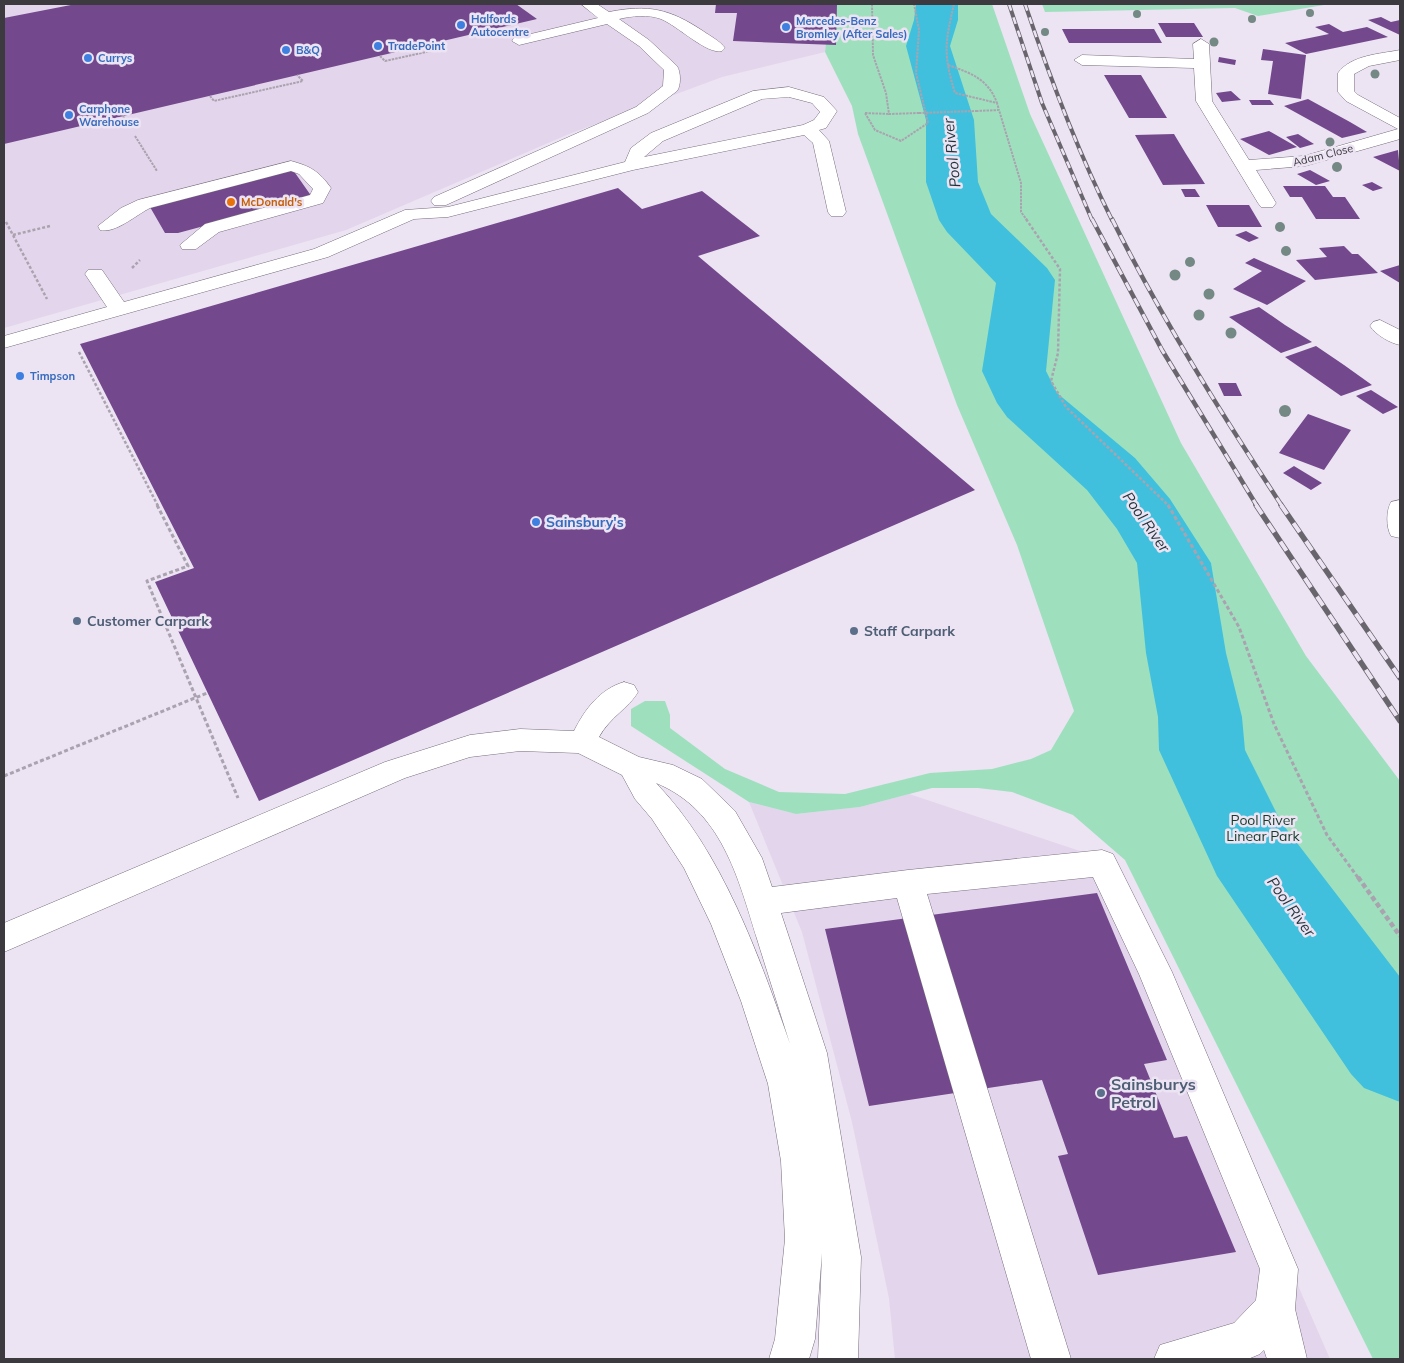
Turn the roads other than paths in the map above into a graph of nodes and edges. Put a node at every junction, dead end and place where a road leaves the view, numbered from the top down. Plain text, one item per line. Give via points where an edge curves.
1 (588, 4) edge
2 (660, 7) edge
3 (608, 18) junction
4 (519, 41) dead end
5 (1201, 44) dead end
6 (717, 48) dead end
7 (1400, 55) edge
8 (1082, 60) dead end
9 (1201, 64) junction
10 (1400, 125) edge
11 (807, 129) junction
12 (1400, 134) edge
13 (632, 165) junction
14 (1243, 165) junction
15 (1267, 203) dead end
16 (837, 212) dead end
17 (412, 214) junction
18 (107, 226) dead end
19 (190, 245) dead end
20 (95, 274) dead end
21 (119, 309) junction
22 (1380, 326) dead end
23 (1400, 339) edge
24 (4, 342) edge
25 (1400, 508) edge
26 (1400, 530) edge
27 (624, 692) dead end
28 (582, 742) junction
29 (633, 767) junction
30 (908, 883) junction
31 (761, 902) junction
32 (4, 938) edge
33 (1275, 1309) junction
34 (789, 1359) edge
35 (838, 1359) edge
36 (1051, 1359) edge
37 (1174, 1359) edge
38 (1287, 1359) edge

1 - 3 street
2 - 3 street
2 - 6 street
3 - 4 street
3 - 17 street via 672,68 671,88 642,110
5 - 9 street
7 - 10 street via 1350,68 1346,73 1346,92
8 - 9 street
9 - 14 street via 1204,101
11 - 13 street
11 - 13 street via 820,124 829,111 818,100 789,92 759,94 657,137 636,152
11 - 16 street via 821,141
12 - 14 street, Adam Close via 1305,161 1272,166
13 - 17 street via 448,212
14 - 15 street
17 - 21 street via 322,253
18 - 19 street via 144,204 291,166 305,170 322,188 317,199 212,228
20 - 21 street
21 - 24 street
22 - 23 street
25 - 26 street
27 - 28 street via 606,704
28 - 29 street
28 - 32 street via 520,740 470,746 395,770
29 - 31 street via 663,773 692,787 724,820 746,858
29 - 34 street via 645,791 663,810 696,860 716,900 758,1001 786,1084 799,1161 804,1239 795,1339
30 - 31 street
30 - 33 street via 1102,863 1155,972 1279,1269
30 - 36 street
31 - 35 street via 810,1053 842,1257
33 - 37 street via 1246,1340
33 - 38 street

